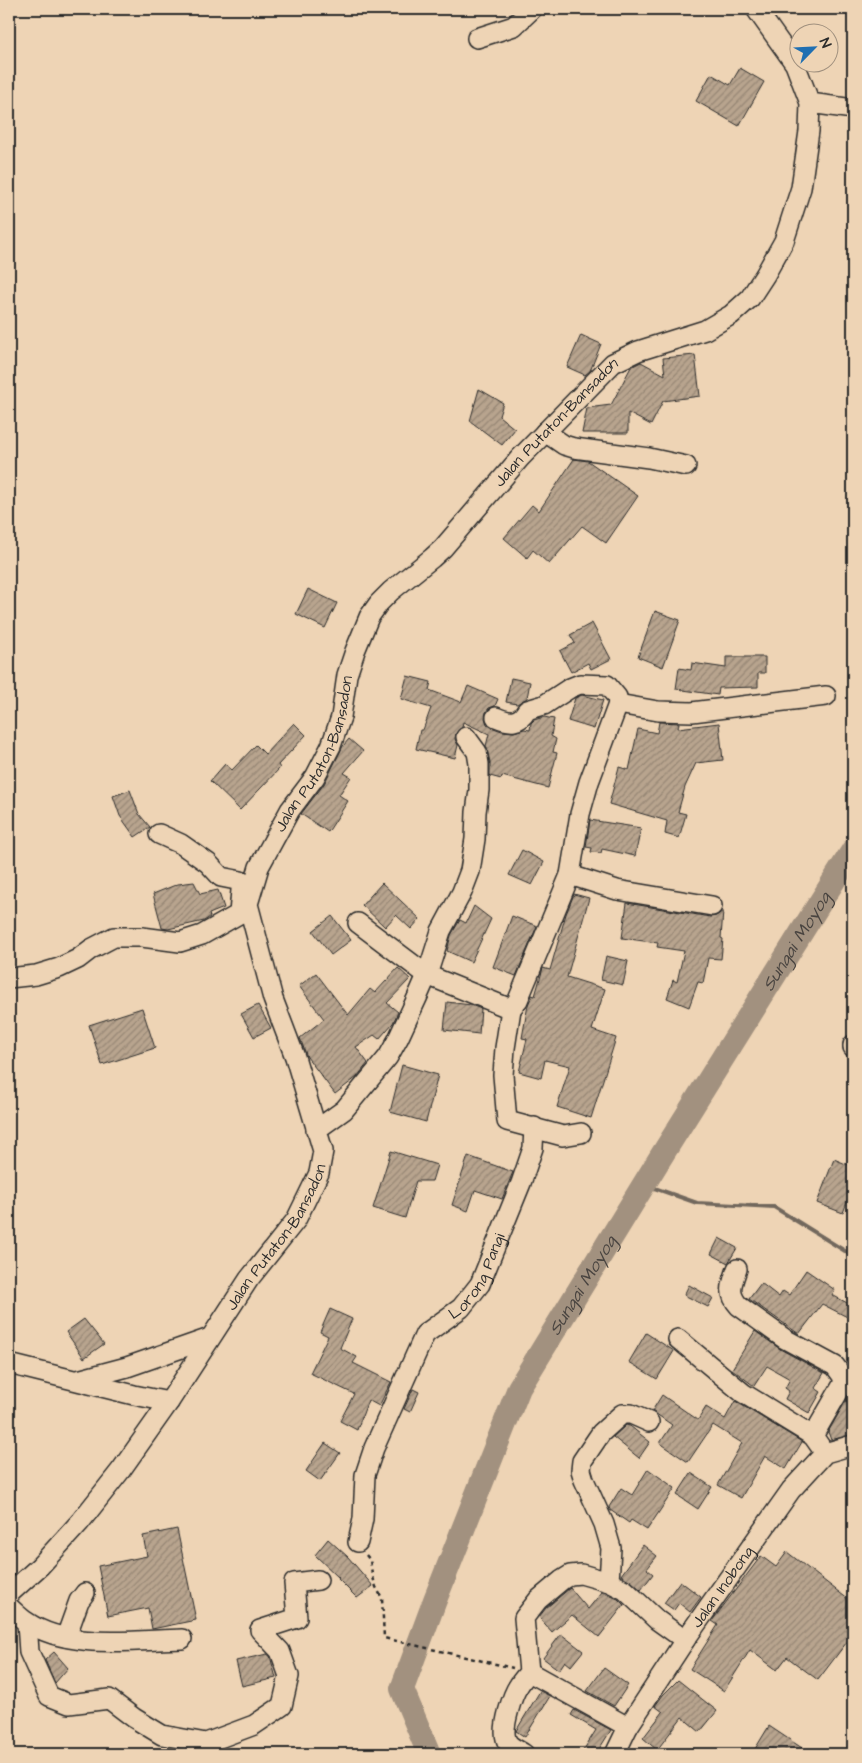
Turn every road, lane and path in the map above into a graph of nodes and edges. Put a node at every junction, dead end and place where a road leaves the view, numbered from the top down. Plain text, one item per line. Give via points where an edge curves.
1 (532, 9) edge
2 (756, 9) edge
3 (477, 38) dead end
4 (810, 103) junction
5 (853, 109) edge
6 (545, 432) junction
7 (686, 466) dead end
8 (826, 696) dead end
9 (618, 704) junction
10 (496, 717) dead end
11 (466, 737) dead end
12 (159, 834) dead end
13 (570, 876) junction
14 (248, 879) junction
15 (712, 906) dead end
16 (358, 924) dead end
17 (427, 974) junction
18 (9, 978) edge
19 (511, 1010) junction
20 (534, 1128) junction
21 (316, 1130) junction
22 (581, 1133) dead end
23 (737, 1269) dead end
24 (210, 1338) junction
25 (678, 1339) dead end
26 (9, 1364) edge
27 (74, 1381) junction
28 (169, 1402) junction
29 (649, 1422) dead end
30 (813, 1436) junction
31 (853, 1445) edge
32 (825, 1453) junction
33 (358, 1542) joint
34 (318, 1580) dead end
35 (609, 1582) junction
36 (85, 1593) dead end
37 (9, 1594) edge
38 (9, 1607) edge
39 (27, 1623) junction
40 (66, 1637) junction
41 (182, 1639) dead end
42 (685, 1640) junction
43 (529, 1672) junction
44 (628, 1727) junction
45 (524, 1754) edge
46 (615, 1754) edge

1 - 3 street via 514,26
2 - 4 street, Jalan Putaton-Bansadon via 795,64
4 - 5 street
4 - 6 street, Jalan Putaton-Bansadon via 801,188 784,241 750,298 731,315 705,330 613,362
6 - 7 street via 574,448
6 - 14 street, Jalan Putaton-Bansadon via 443,548 391,591 369,617 348,674 341,717 331,746
8 - 9 street via 692,712 658,711
9 - 10 street via 613,690 607,685 580,684 544,705 527,710 518,721
9 - 13 street via 586,790
11 - 17 street via 476,752 479,764 473,856 462,892 441,931
12 - 14 street via 191,851 221,877
13 - 15 street via 617,890
13 - 19 street
14 - 18 street via 239,914 202,935 180,942 114,937 59,968
14 - 21 street, Jalan Putaton-Bansadon via 248,904 273,999 295,1057
16 - 17 street
17 - 19 street
17 - 21 street via 388,1057 344,1110
19 - 20 street via 503,1075 507,1121
20 - 22 street via 563,1136
20 - 33 street, Lorong Pangi via 533,1148 521,1183 480,1284 460,1308 425,1334 374,1448 365,1475 363,1519
21 - 24 street, Jalan Putaton-Bansadon via 323,1151 319,1173 296,1220 249,1279
23 - 30 street via 730,1288 739,1306 785,1339 835,1366 843,1377 840,1390
24 - 27 street via 127,1367
24 - 28 street, Jalan Putaton-Bansadon
25 - 30 street via 743,1393
26 - 27 street
27 - 28 street
28 - 37 street, Jalan Putaton-Bansadon via 80,1522
29 - 35 street via 631,1414 622,1414 601,1433 582,1462 584,1480 604,1524 610,1548
30 - 32 street
31 - 32 street
32 - 42 street, Jalan Inobong via 782,1503
33 - 43 path via 370,1560 382,1598 384,1638
34 - 39 street via 294,1583 297,1618 260,1630 280,1651 288,1676 282,1706 254,1724 206,1743 162,1735 109,1699 69,1704 49,1696 29,1652
35 - 42 street via 625,1590 657,1620
35 - 43 street via 587,1575 570,1576 538,1600 524,1618
36 - 40 street
38 - 39 street
39 - 40 street
40 - 41 street via 94,1641
42 - 44 street, Jalan Inobong
43 - 44 street
43 - 45 street via 518,1686 506,1722 506,1739
44 - 46 street, Jalan Inobong

